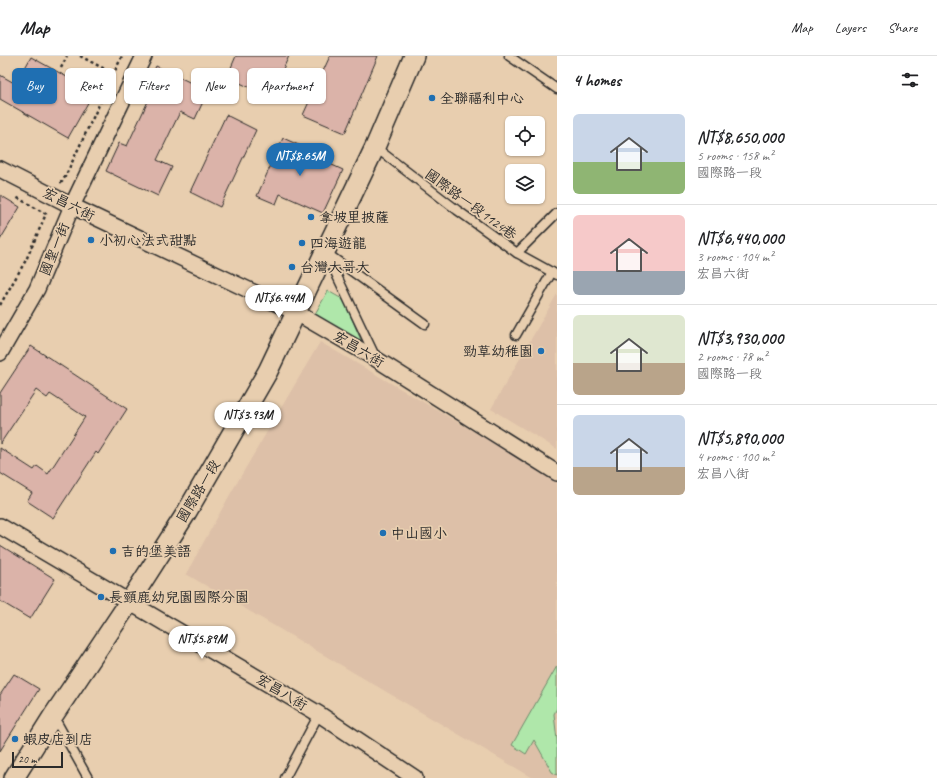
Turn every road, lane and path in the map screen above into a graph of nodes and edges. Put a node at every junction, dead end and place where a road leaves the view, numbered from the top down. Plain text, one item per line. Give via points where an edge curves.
1 (67, 56) edge
2 (80, 56) edge
3 (122, 56) edge
4 (144, 56) edge
5 (414, 56) edge
6 (509, 56) edge
7 (61, 68) dead end
8 (103, 68) edge
9 (116, 70) edge
10 (557, 89) edge
11 (100, 104) edge
12 (375, 147) junction
13 (0, 169) edge
14 (58, 182) dead end
15 (13, 195) dead end
16 (72, 206) junction
17 (557, 213) edge
18 (326, 252) junction
19 (517, 254) junction
20 (555, 273) edge
21 (0, 305) edge
22 (297, 313) junction
23 (425, 324) dead end
24 (516, 335) dead end
25 (0, 353) edge
26 (376, 358) junction
27 (557, 473) edge
28 (0, 526) edge
29 (130, 601) junction
30 (319, 714) junction
31 (53, 716) junction
32 (14, 778) edge
33 (88, 778) edge
34 (285, 778) edge
35 (415, 778) edge

1 - 7 path
2 - 8 path
3 - 9 path
4 - 16 street, 國聖一街
5 - 12 street, 國際路一段
6 - 10 lane
11 - 14 path via 66,175 62,182
12 - 18 street, 國際路一段
12 - 19 lane, 國際路一段1124巷
13 - 16 street, 宏昌六街
15 - 21 path via 46,214 26,260
16 - 22 street, 宏昌六街
16 - 25 street, 國聖一街 via 38,289
17 - 19 lane
18 - 22 street, 國際路一段
18 - 23 lane
18 - 26 lane
19 - 20 lane, 國際路一段1124巷
20 - 24 lane
22 - 26 street, 宏昌六街
22 - 29 street, 國際路一段 via 268,371 185,515
26 - 27 street, 宏昌六街
28 - 29 street, 宏昌八街
29 - 30 street, 宏昌八街
29 - 31 street, 國際路一段
30 - 34 lane
30 - 35 street, 宏昌八街
31 - 32 street, 國際路一段
31 - 33 lane

